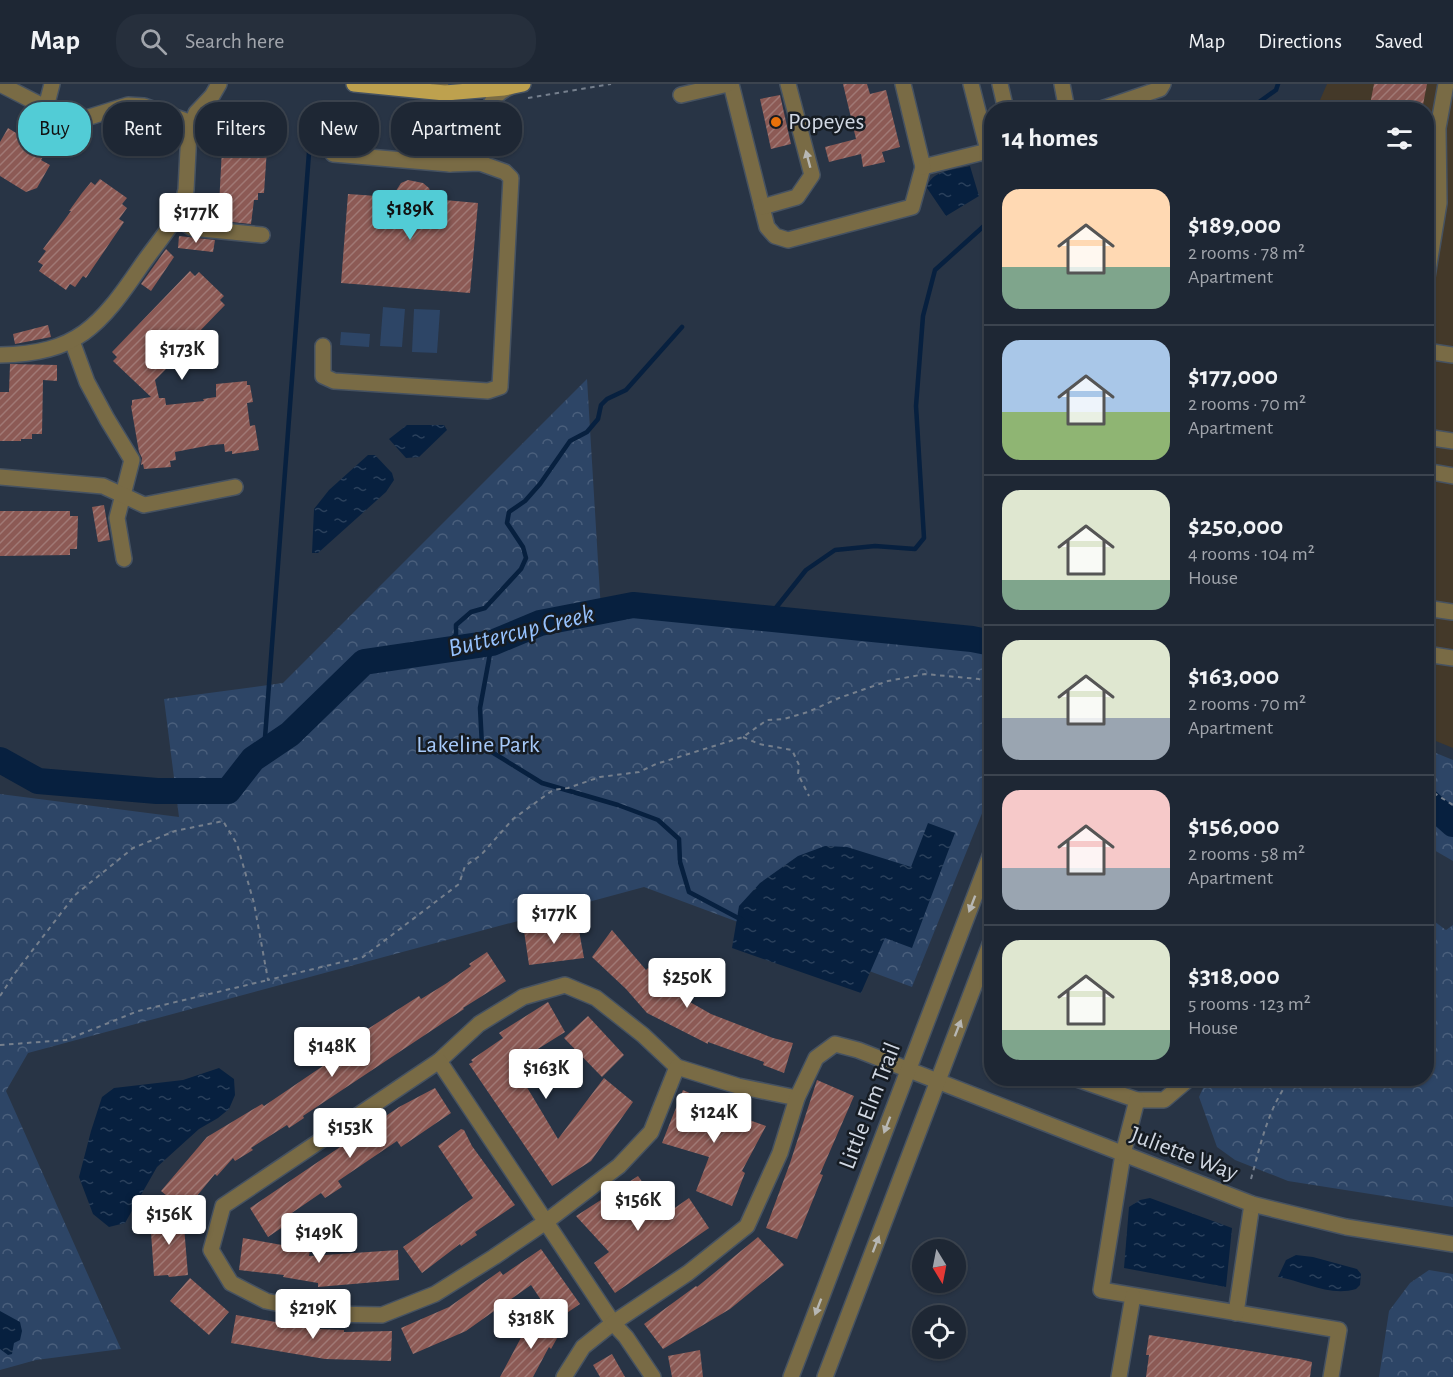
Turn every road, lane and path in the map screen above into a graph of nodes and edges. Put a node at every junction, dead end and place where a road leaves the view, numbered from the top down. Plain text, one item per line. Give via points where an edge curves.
1 (0, 84) edge
2 (52, 84) edge
3 (219, 84) edge
4 (354, 84) edge
5 (611, 84) edge
6 (729, 84) edge
7 (788, 84) edge
8 (903, 84) edge
9 (971, 84) edge
10 (1000, 84) edge
11 (1062, 84) edge
12 (1163, 84) edge
13 (1446, 84) edge
14 (444, 87) edge
15 (520, 90) edge
16 (27, 91) edge
17 (681, 95) dead end
18 (40, 102) edge
19 (47, 102) edge
20 (1004, 102) edge
21 (1065, 102) edge
22 (1122, 102) edge
23 (91, 117) edge
24 (192, 123) junction
25 (984, 135) edge
26 (984, 152) edge
27 (356, 156) edge
28 (480, 163) junction
29 (450, 164) junction
30 (922, 166) junction
31 (762, 207) junction
32 (176, 217) junction
33 (1434, 234) edge
34 (262, 236) dead end
35 (72, 341) junction
36 (323, 346) dead end
37 (1434, 352) edge
38 (0, 355) edge
39 (1453, 355) edge
40 (1434, 437) edge
41 (1453, 441) edge
42 (1434, 472) edge
43 (1453, 476) edge
44 (0, 477) edge
45 (235, 488) dead end
46 (123, 496) junction
47 (124, 559) dead end
48 (1434, 609) edge
49 (1453, 612) edge
50 (1434, 655) edge
51 (1453, 658) edge
52 (984, 682) edge
53 (743, 737) junction
54 (1434, 793) edge
55 (808, 796) dead end
56 (1453, 805) edge
57 (984, 872) edge
58 (984, 960) edge
59 (268, 980) junction
60 (0, 996) edge
61 (0, 1045) edge
62 (439, 1060) junction
63 (677, 1067) junction
64 (908, 1070) junction
65 (937, 1083) junction
66 (1097, 1086) edge
67 (1181, 1086) edge
68 (1286, 1086) edge
69 (797, 1098) junction
70 (1137, 1100) junction
71 (1123, 1154) junction
72 (1251, 1179) dead end
73 (1252, 1204) junction
74 (547, 1221) junction
75 (1453, 1244) edge
76 (1134, 1296) junction
77 (1236, 1313) junction
78 (613, 1323) junction
79 (564, 1377) edge
80 (653, 1377) edge
81 (791, 1377) edge
82 (825, 1377) edge
83 (1119, 1377) edge
84 (1331, 1377) edge

1 - 16 street
2 - 19 street
3 - 24 street
4 - 14 main road
5 - 15 path
6 - 17 street
6 - 31 street
31 -> 7 street via 797,197 812,175
8 - 30 street
9 - 25 street
10 - 20 street
11 - 21 street
12 - 22 street via 1160,89
13 - 33 street via 1438,128 1439,203
14 - 15 main road
14 - 29 street via 450,111
15 - 28 street via 500,92 494,97
16 - 18 street
23 - 24 street via 128,105 144,106
24 - 32 street via 186,190
26 - 30 street
27 - 29 street
28 - 29 street
28 - 36 street via 511,178 500,387 488,392 334,381 323,376
30 - 31 street via 912,207 788,240 775,236 767,226
32 - 34 street via 192,228
32 - 35 street via 113,306
35 - 38 street via 48,350
35 - 46 street via 87,382 132,460
37 - 39 street
40 - 41 street
42 - 43 street
44 - 46 street via 104,486
45 - 46 street via 144,505
46 - 47 street via 117,518
48 - 49 street
50 - 51 street
52 - 53 path via 925,674 888,681 808,712 767,720
53 - 55 path via 792,750
53 - 59 path via 639,772 600,777 553,790 513,819 481,855 465,866 459,884 363,957
54 - 56 path
57 -> 64 street, Little Elm Trail
65 -> 58 street
59 - 60 path via 254,903 237,844 223,821 175,831 133,848 75,895
59 - 61 path via 138,1011 66,1040
62 - 63 street via 479,1024 523,998 565,985 596,998
62 - 74 street
62 - 74 street via 224,1206 211,1250 231,1283 266,1301 328,1314 382,1315 435,1294
63 - 69 street via 738,1086
63 - 74 street via 651,1132 619,1166
64 - 65 street, Juliette Way
64 - 69 street, Juliette Way via 835,1044 816,1058
64 -> 81 street, Little Elm Trail
65 - 71 street, Juliette Way
82 -> 65 street
66 - 70 street
67 - 70 street via 1164,1100
68 - 72 path via 1268,1119
69 - 78 street via 780,1154 747,1227 688,1273
70 - 71 street
71 - 73 street, Juliette Way
71 - 76 street via 1101,1290
73 - 75 street, Juliette Way via 1346,1227
73 - 77 street
74 - 78 street
76 - 77 street
76 - 83 street
77 - 84 street via 1339,1330
78 - 79 street via 583,1347
78 - 80 street

